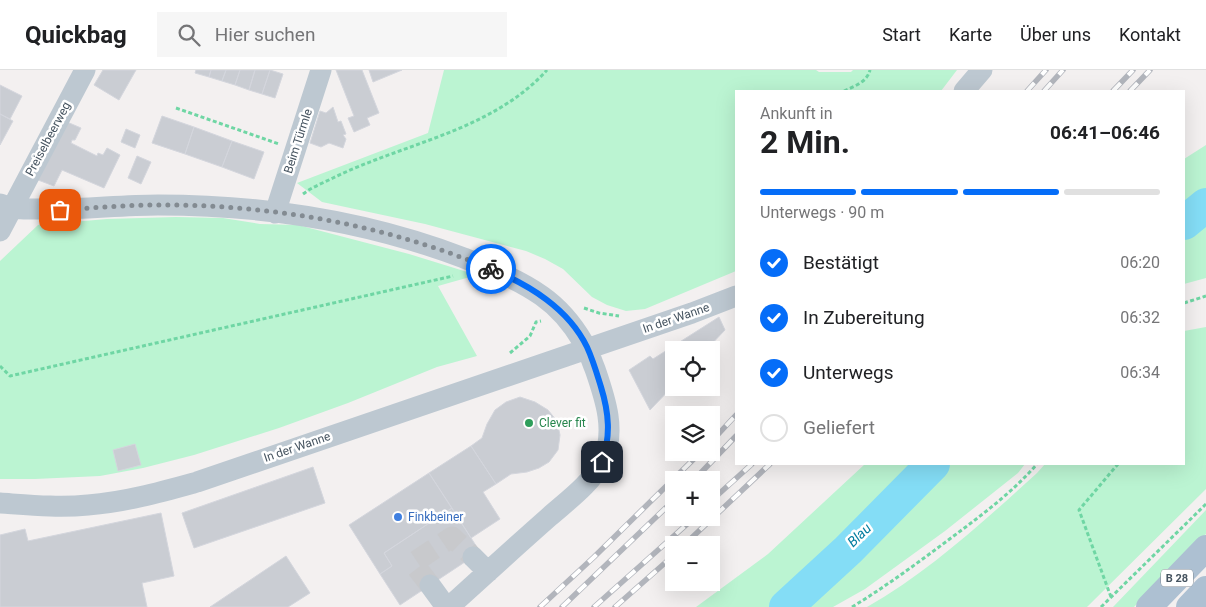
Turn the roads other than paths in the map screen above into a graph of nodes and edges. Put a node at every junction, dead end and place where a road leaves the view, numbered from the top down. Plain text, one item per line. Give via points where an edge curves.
1 (85, 70) edge
2 (322, 70) edge
3 (982, 70) edge
4 (965, 90) edge
5 (5, 206) edge
6 (275, 213) junction
7 (0, 231) edge
8 (735, 296) edge
9 (587, 348) junction
10 (0, 503) edge
11 (1206, 548) edge
12 (473, 557) tunnel mouth
13 (488, 572) junction
14 (430, 585) tunnel mouth
15 (1206, 589) edge
16 (447, 607) edge
17 (1149, 607) edge
18 (1189, 607) edge

1 - 5 street, Preiselbeerweg
2 - 6 street, Beim Türmle
3 - 4 street
5 - 6 street via 60,210 156,205
5 - 7 street, Preiselbeerweg
6 - 9 street via 321,219 417,242 510,277 544,297 562,313
8 - 9 street, In der Wanne
9 - 10 street, In der Wanne via 155,494 88,506
9 - 13 street via 606,404 609,424 608,446 602,462 571,498
11 - 17 main road, B 28
12 - 13 street
13 - 16 street
14 - 16 street
15 - 18 main road, B 28

